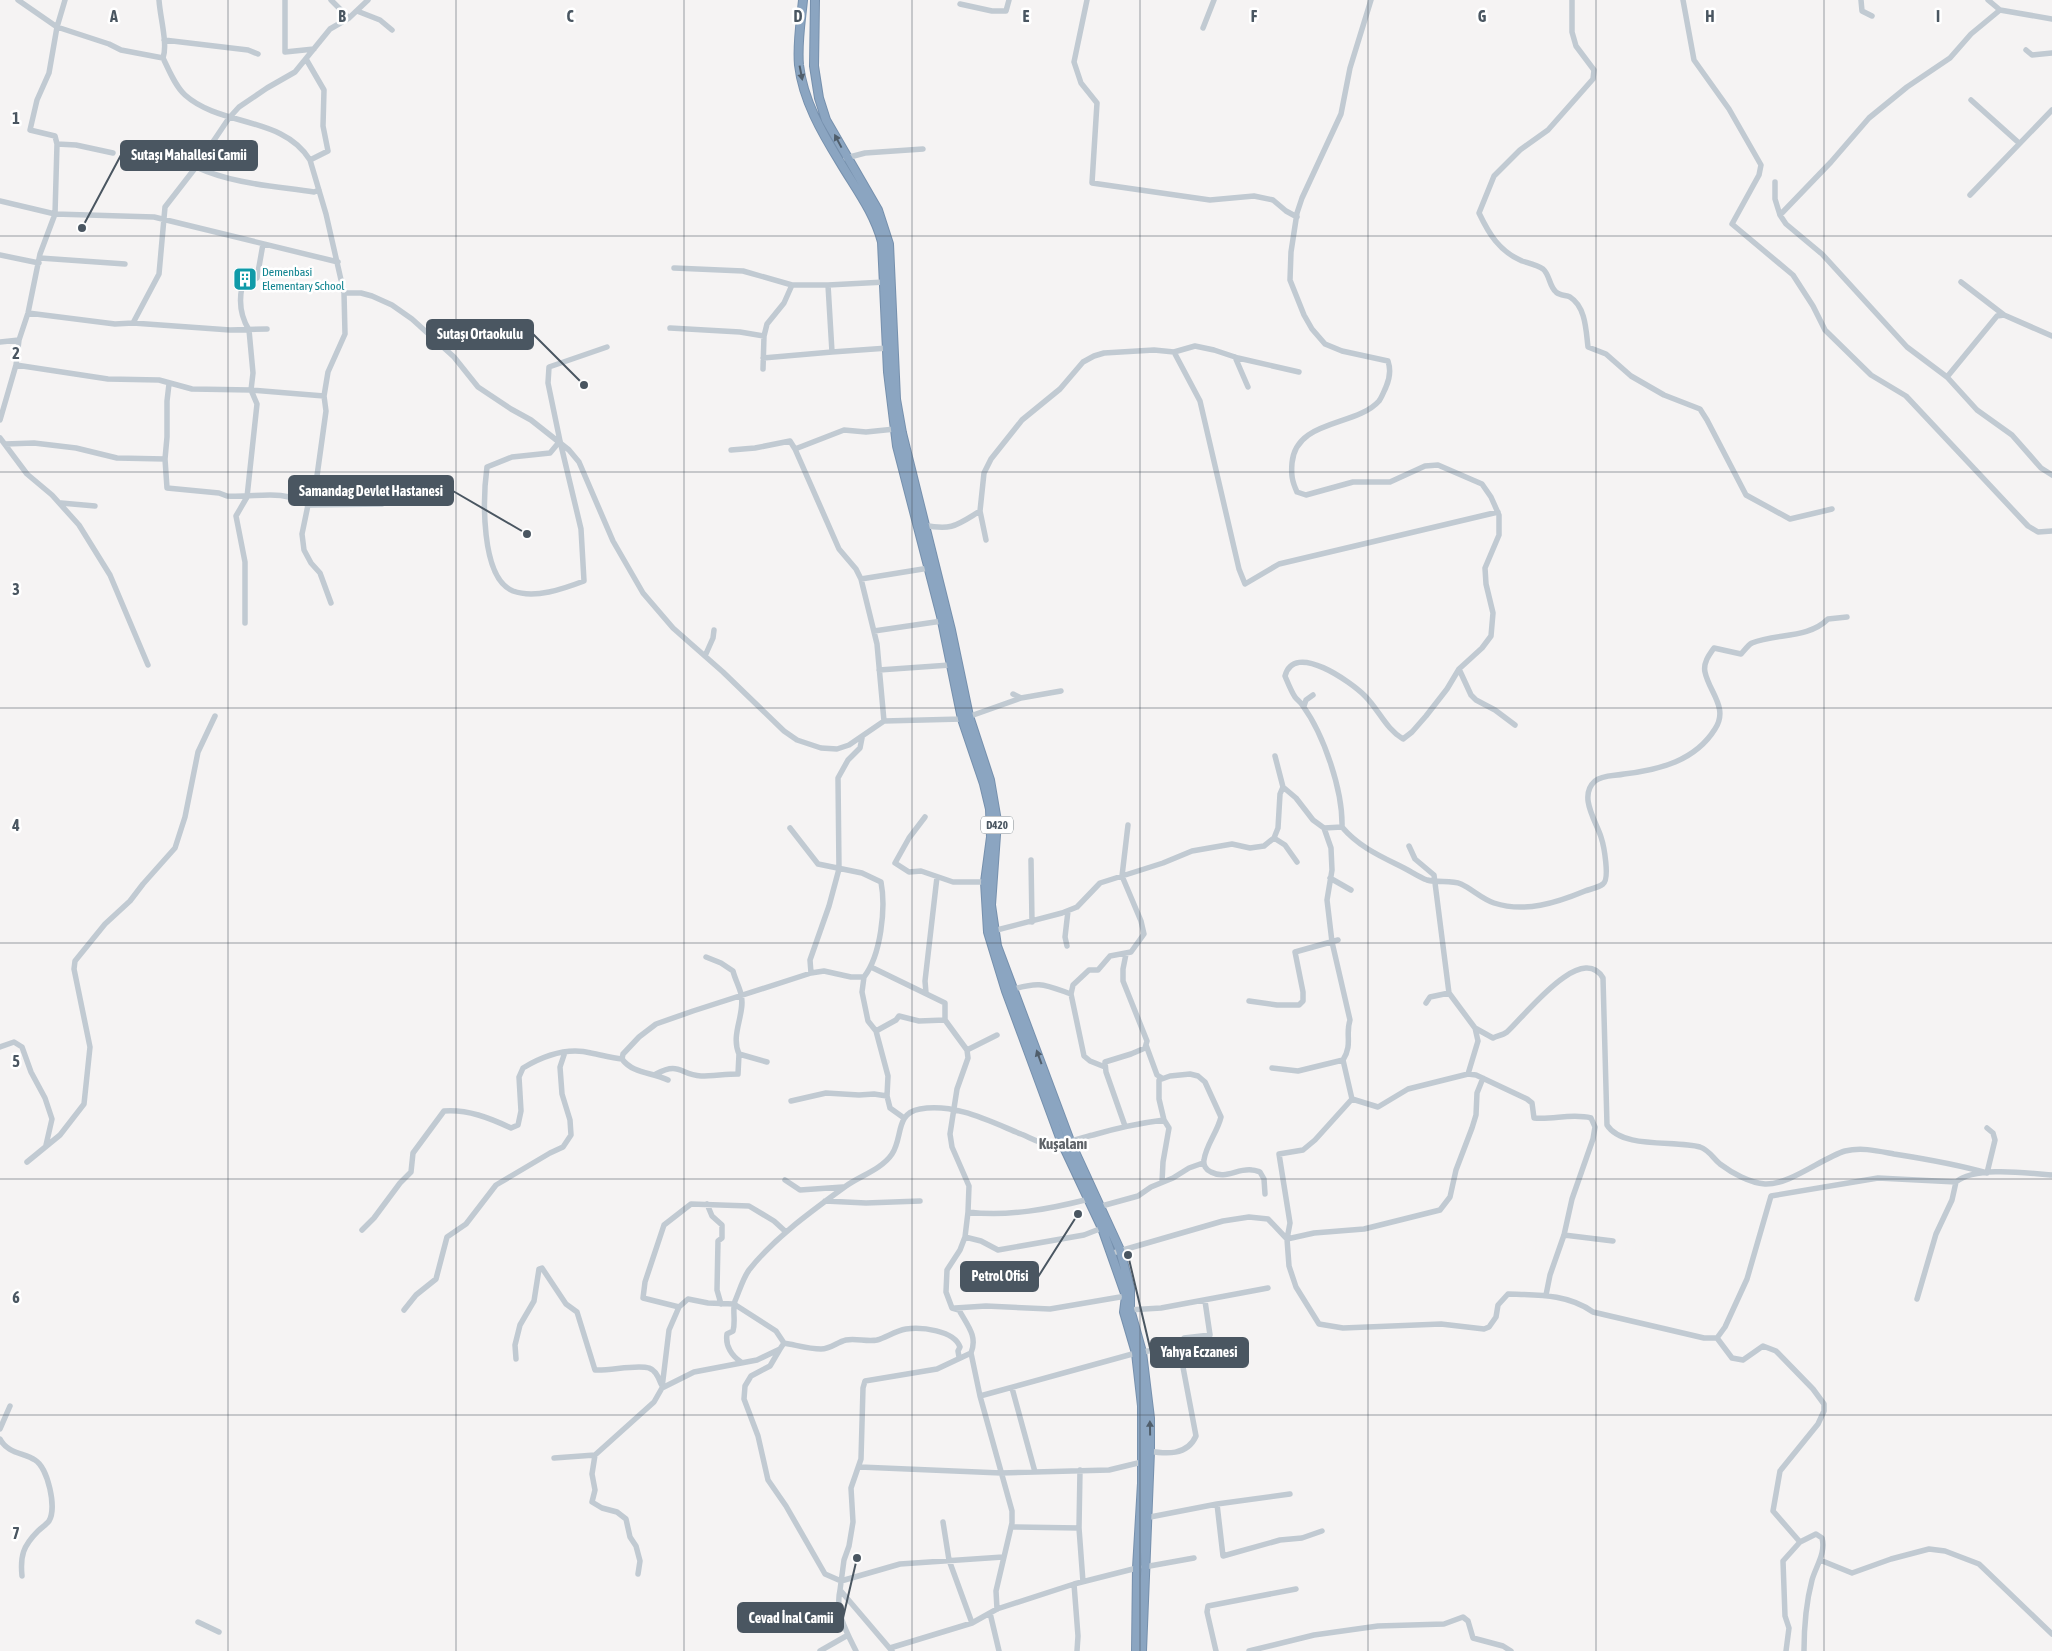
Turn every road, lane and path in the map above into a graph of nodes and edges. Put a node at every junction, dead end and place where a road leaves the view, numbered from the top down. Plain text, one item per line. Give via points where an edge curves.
1 (18, 0) edge
2 (64, 0) edge
3 (158, 0) edge
4 (285, 0) edge
5 (331, 0) edge
6 (368, 0) edge
7 (803, 0) edge
8 (815, 0) edge
9 (1009, 0) edge
10 (1087, 0) edge
11 (1214, 0) edge
12 (1371, 0) edge
13 (1572, 0) edge
14 (1683, 0) edge
15 (1861, 0) edge
16 (1988, 0) edge
17 (960, 4) dead end
18 (2000, 10) junction
19 (357, 11) junction
20 (1872, 16) dead end
21 (348, 18) junction
22 (2052, 19) edge
23 (57, 27) junction
24 (1203, 28) dead end
25 (392, 30) dead end
26 (164, 40) junction
27 (314, 49) junction
28 (2026, 50) dead end
29 (2052, 53) edge
30 (258, 54) dead end
31 (164, 58) junction
32 (306, 59) junction
33 (1971, 100) dead end
34 (2052, 110) edge
35 (229, 118) junction
36 (2020, 143) junction
37 (58, 144) junction
38 (923, 149) dead end
39 (113, 153) dead end
40 (846, 158) junction
41 (310, 160) junction
42 (196, 167) junction
43 (1775, 182) dead end
44 (319, 190) junction
45 (1970, 195) dead end
46 (0, 202) edge
47 (55, 214) junction
48 (1780, 215) junction
49 (1297, 216) junction
50 (163, 220) junction
51 (262, 244) junction
52 (0, 255) edge
53 (39, 261) junction
54 (338, 262) junction
55 (125, 264) dead end
56 (674, 268) dead end
57 (884, 282) junction
58 (1961, 282) dead end
59 (792, 285) junction
60 (828, 285) junction
61 (344, 292) junction
62 (28, 313) junction
63 (2004, 315) junction
64 (133, 323) junction
65 (670, 328) dead end
66 (267, 329) dead end
67 (248, 330) junction
68 (764, 336) junction
69 (2052, 336) edge
70 (19, 340) junction
71 (0, 342) edge
72 (607, 347) dead end
73 (888, 348) junction
74 (832, 352) junction
75 (1174, 352) junction
76 (1235, 357) junction
77 (763, 358) junction
78 (16, 365) junction
79 (763, 369) dead end
80 (1299, 372) dead end
81 (1947, 377) junction
82 (169, 384) junction
83 (1248, 387) dead end
84 (251, 390) junction
85 (324, 396) junction
86 (0, 420) edge
87 (894, 429) junction
88 (0, 438) edge
89 (560, 441) junction
90 (5, 444) junction
91 (795, 449) junction
92 (731, 450) dead end
93 (165, 459) junction
94 (2052, 475) edge
95 (247, 497) junction
96 (61, 503) junction
97 (382, 504) dead end
98 (308, 505) junction
99 (95, 506) dead end
100 (1832, 509) dead end
101 (980, 511) junction
102 (1498, 512) junction
103 (924, 526) junction
104 (2052, 531) edge
105 (986, 540) dead end
106 (929, 568) junction
107 (861, 579) junction
108 (331, 603) dead end
109 (1847, 617) dead end
110 (942, 621) junction
111 (245, 623) dead end
112 (714, 630) dead end
113 (874, 630) junction
114 (705, 656) junction
115 (148, 665) dead end
116 (950, 665) junction
117 (1460, 669) junction
118 (879, 670) junction
119 (1061, 691) dead end
120 (1013, 694) dead end
121 (1313, 695) dead end
122 (1021, 698) junction
123 (1304, 706) junction
124 (215, 716) dead end
125 (965, 718) junction
126 (884, 721) junction
127 (1515, 725) dead end
128 (862, 738) junction
129 (1275, 756) dead end
130 (1283, 787) junction
131 (925, 817) dead end
132 (1128, 825) dead end
133 (1342, 827) junction
134 (790, 828) dead end
135 (1324, 828) junction
136 (1274, 838) junction
137 (1409, 846) dead end
138 (1031, 860) dead end
139 (1298, 862) dead end
140 (839, 869) junction
141 (1122, 876) junction
142 (937, 878) junction
143 (1330, 878) junction
144 (985, 882) junction
145 (1435, 882) junction
146 (1351, 890) dead end
147 (1068, 911) junction
148 (1032, 922) junction
149 (991, 931) junction
150 (1335, 941) junction
151 (1067, 946) dead end
152 (1126, 954) junction
153 (706, 957) dead end
154 (871, 967) junction
155 (810, 973) junction
156 (864, 976) junction
157 (1010, 990) junction
158 (926, 993) junction
159 (1449, 993) junction
160 (1071, 994) junction
161 (742, 995) junction
162 (1249, 1001) dead end
163 (1426, 1003) dead end
164 (945, 1020) junction
165 (1474, 1028) junction
166 (876, 1031) junction
167 (997, 1035) dead end
168 (1146, 1045) junction
169 (0, 1047) edge
170 (968, 1050) junction
171 (565, 1052) junction
172 (739, 1054) junction
173 (622, 1059) junction
174 (1343, 1060) junction
175 (767, 1062) dead end
176 (1106, 1067) junction
177 (1272, 1068) dead end
178 (656, 1074) junction
179 (1468, 1074) junction
180 (1162, 1078) junction
181 (1483, 1078) junction
182 (668, 1080) dead end
183 (887, 1096) junction
184 (1352, 1099) junction
185 (791, 1101) dead end
186 (953, 1109) junction
187 (904, 1118) junction
188 (1164, 1120) junction
189 (1125, 1126) junction
190 (1987, 1128) dead end
191 (1066, 1142) junction
192 (46, 1145) junction
193 (27, 1162) dead end
194 (1203, 1163) junction
195 (1987, 1172) junction
196 (2052, 1175) edge
197 (785, 1180) dead end
198 (1162, 1182) junction
199 (1956, 1182) junction
200 (846, 1186) junction
201 (1265, 1194) dead end
202 (1089, 1199) junction
203 (825, 1201) junction
204 (920, 1201) dead end
205 (707, 1204) junction
206 (1096, 1207) junction
207 (968, 1212) junction
208 (1102, 1228) junction
209 (362, 1230) dead end
210 (786, 1232) junction
211 (1564, 1235) junction
212 (965, 1236) junction
213 (1286, 1239) junction
214 (1613, 1241) dead end
215 (1116, 1252) junction
216 (1268, 1288) dead end
217 (1546, 1294) junction
218 (1126, 1296) junction
219 (1205, 1300) junction
220 (1917, 1300) dead end
221 (721, 1304) junction
222 (734, 1304) junction
223 (679, 1307) junction
224 (952, 1308) junction
225 (404, 1310) dead end
226 (1127, 1311) junction
227 (1717, 1338) junction
228 (784, 1343) junction
229 (1179, 1346) junction
230 (780, 1349) junction
231 (971, 1353) junction
232 (1139, 1353) junction
233 (959, 1357) junction
234 (516, 1359) dead end
235 (741, 1362) junction
236 (662, 1388) junction
237 (1012, 1388) junction
238 (980, 1396) junction
239 (10, 1406) dead end
240 (0, 1429) edge
241 (0, 1439) edge
242 (1146, 1450) junction
243 (595, 1455) junction
244 (554, 1458) dead end
245 (1142, 1462) junction
246 (860, 1467) junction
247 (1080, 1470) junction
248 (1035, 1472) junction
249 (1001, 1473) junction
250 (1290, 1494) dead end
251 (1216, 1504) junction
252 (1144, 1518) junction
253 (943, 1522) dead end
254 (1011, 1527) junction
255 (1079, 1528) junction
256 (1322, 1531) dead end
257 (1800, 1542) junction
258 (1002, 1557) junction
259 (1194, 1558) dead end
260 (949, 1560) junction
261 (1820, 1560) junction
262 (1140, 1568) junction
263 (638, 1574) dead end
264 (22, 1576) dead end
265 (841, 1581) junction
266 (1083, 1582) junction
267 (1074, 1584) junction
268 (1296, 1589) dead end
269 (840, 1590) junction
270 (996, 1609) junction
271 (990, 1613) junction
272 (198, 1622) dead end
273 (972, 1623) junction
274 (218, 1632) dead end
275 (2052, 1634) edge
276 (848, 1635) junction
277 (891, 1650) edge
278 (820, 1651) edge
279 (856, 1651) edge
280 (999, 1651) edge
281 (1077, 1651) edge
282 (1136, 1651) edge
283 (1142, 1651) edge
284 (1216, 1651) edge
285 (1249, 1651) edge
286 (1511, 1651) edge
287 (1786, 1651) edge
288 (1804, 1651) edge

1 - 23 street
2 - 23 street
3 - 26 street
4 - 27 street via 284,52
5 - 21 street
6 - 19 street
7 -> 57 highway, D420 via 799,46 803,83 820,127 877,224 882,242
40 -> 8 highway, D420 via 826,120 816,82
9 - 17 street via 1006,11
10 - 49 street via 1074,62 1081,83 1097,103 1092,183 1210,200 1254,196 1273,200
11 - 24 street
12 - 49 street via 1350,68 1341,114 1302,198
13 - 100 street via 1576,46 1594,70 1593,79 1548,130 1520,150 1494,176 1479,213 1485,226 1498,246 1542,268 1557,293 1570,297 1579,306 1588,347 1606,354 1631,376 1656,390 1700,409 1746,495 1790,519
14 - 104 street via 1694,60 1729,109 1761,165 1759,175 1732,224 1793,275 1825,330 1871,375 1906,396 2028,526 2038,532
15 - 20 street via 1862,11
16 - 18 street
18 - 22 street
18 - 48 street via 1971,34 1950,58 1869,118
19 - 21 street
19 - 25 street via 372,16
21 - 27 street via 330,29
23 - 31 street via 121,50
23 - 37 street via 49,73 37,100 30,130 55,136
26 - 30 street
26 - 31 street via 167,48
27 - 32 street
28 - 29 street via 2032,55
31 - 35 street via 184,94
32 - 35 street via 295,72 260,92
32 - 41 street via 324,90 323,126 328,151
33 - 36 street
34 - 36 street
35 - 41 street via 268,128 292,141
35 - 42 street
36 - 45 street
37 - 39 street
37 - 47 street
38 - 40 street
40 - 103 highway, D420 via 878,210 889,244 896,399
41 - 44 street
42 - 44 street via 251,183 314,192
42 - 50 street via 165,208
43 - 48 street via 1775,199
44 - 54 street
46 - 47 street
47 - 50 street
47 - 53 street
48 - 81 street via 1786,224 1822,254 1907,347
49 - 102 street via 1290,280 1312,329 1325,344 1388,361 1391,370 1379,400 1368,410 1309,434 1298,445 1293,456 1291,479 1297,492 1306,495 1353,482 1390,482 1425,466 1438,465 1482,484
50 - 51 street
50 - 64 street via 159,274
51 - 54 street
51 - 67 street via 257,278 242,287 241,292 240,301
52 - 53 street
53 - 55 street
53 - 62 street
54 - 61 street
56 - 59 street via 743,272
57 - 60 street
57 - 73 highway, D420
58 - 63 street
59 - 60 street
59 - 68 street via 784,303 767,324
60 - 74 street
61 - 85 street via 345,334 328,372
61 - 89 street via 361,293 392,305 454,357 478,387
62 - 64 street via 115,324
62 - 70 street
63 - 69 street
63 - 81 street via 1997,316
64 - 67 street
65 - 68 street
66 - 67 street
67 - 84 street via 253,372
68 - 77 street
70 - 71 street
70 - 78 street
72 - 89 street via 549,367 548,383
73 - 74 street
73 - 87 highway, D420
74 - 77 street
75 - 76 street via 1195,346
75 - 101 street via 1104,353 1083,362 1060,389 1022,420 991,459 984,473
75 - 102 street via 1200,401 1244,584 1279,564
76 - 80 street
76 - 83 street
77 - 79 street
78 - 82 street via 99,378 159,380
78 - 86 street
81 - 94 street via 1977,410 2012,435 2041,468
82 - 84 street via 192,389
82 - 93 street
84 - 85 street
84 - 95 street via 257,404
85 - 98 street via 326,411 316,483
87 - 91 street via 844,430
87 - 106 highway, D420
88 - 90 street
89 - 89 street via 581,530 584,580 536,594 513,591 498,578 486,541 483,492 487,466 512,457 550,453
89 - 114 street via 579,462 614,542 643,593 673,628
90 - 93 street via 34,443 76,448 117,458
90 - 96 street via 26,474
91 - 92 street via 790,441
91 - 107 street via 839,549
93 - 95 street via 167,488
95 - 98 street via 285,495
95 - 111 street via 236,516 244,562
96 - 99 street
96 - 115 street via 110,575
97 - 98 street
98 - 108 street via 302,534 304,550 320,573
101 - 103 street via 950,528
101 - 105 street
102 - 117 street via 1499,534 1485,568 1493,613 1491,636
103 - 125 highway, D420 via 951,630
106 - 107 street
106 - 110 highway, D420
107 - 113 street
109 - 145 street via 1828,619 1822,625 1799,634 1750,643 1741,654 1714,648 1707,658 1705,671 1718,701 1720,714 1716,728 1701,745 1680,760 1652,771 1602,778 1594,782 1589,792 1589,806 1602,839 1607,877 1603,884 1562,901 1521,909 1491,902 1460,884
110 - 113 street
110 - 116 highway, D420
112 - 114 street
113 - 118 street
114 - 128 street via 797,740 821,748 837,749
116 - 118 street
116 - 125 highway, D420
117 - 123 street via 1412,732 1403,739 1393,733 1364,695 1334,672 1304,662 1292,664 1284,676
117 - 127 street via 1470,695
118 - 126 street
119 - 122 street
120 - 122 street
121 - 123 street
122 - 125 street
123 - 133 street via 1334,773
124 - 192 street via 198,752 185,817 175,848 75,961 90,1047 86,1092 84,1104 72,1120
125 - 126 street
125 - 144 highway, D420 via 990,809 991,837
125 - 149 highway, D420 via 990,780 997,821
126 - 128 street
128 - 140 street via 860,748 848,760 838,778
129 - 130 street
130 - 135 street
130 - 136 street
131 - 142 street via 895,862 909,872 921,871
132 - 141 street
133 - 135 street
133 - 145 street via 1352,839 1375,854
134 - 140 street via 818,864
135 - 143 street via 1331,848
136 - 139 street via 1280,840
136 - 141 street via 1264,846 1250,848 1232,844 1192,851
137 - 145 street via 1415,859 1434,876
138 - 148 street
140 - 154 street via 881,882 881,933
140 - 155 street via 810,960
141 - 147 street via 1100,883 1077,907
141 - 152 street via 1144,934
142 - 144 street via 953,882
142 - 158 street via 924,981
143 - 146 street
143 - 150 street via 1327,900
144 - 149 highway, D420
145 - 159 street
147 - 148 street
147 - 151 street
148 - 149 street
149 - 157 highway, D420
150 - 162 street via 1295,952 1303,992 1303,1001 1299,1005
150 - 174 street via 1350,1020 1347,1029 1350,1043
152 - 160 street via 1110,956 1098,970 1089,970 1073,986
152 - 168 street via 1123,981 1143,1029
153 - 161 street via 733,971
154 - 156 street
154 - 158 street
155 - 156 street via 824,971 851,977
155 - 161 street
156 - 166 street via 862,992 868,1022
157 - 160 street via 1042,983
157 - 191 highway, D420
158 - 164 street via 945,1003
159 - 163 street via 1430,997
159 - 165 street
160 - 176 street via 1084,1056
161 - 172 street via 736,1032
161 - 173 street via 656,1024 639,1037
164 - 166 street via 919,1021 899,1016
164 - 170 street
165 - 179 street via 1478,1040
165 - 195 street via 1493,1038 1505,1034 1566,975 1592,968 1603,978 1607,1125 1616,1134 1702,1148 1743,1178 1765,1184 1790,1178 1844,1152 1860,1149
166 - 183 street via 888,1076
167 - 170 street
168 - 176 street via 1131,1054 1105,1062
168 - 180 street via 1157,1075
169 - 192 street via 14,1042 22,1047 52,1119
170 - 186 street via 966,1069
171 - 173 street via 590,1052
171 - 209 street via 540,1058 522,1068 518,1125 511,1128 490,1118 457,1110 444,1111 413,1153 411,1172
171 - 225 street via 560,1067 571,1135 563,1147 496,1185 466,1224 447,1238 436,1280 416,1295
172 - 175 street
172 - 178 street via 738,1074 700,1076 677,1068
173 - 178 street via 633,1070
174 - 177 street via 1298,1071
174 - 184 street
176 - 189 street
178 - 182 street
179 - 181 street
179 - 184 street via 1408,1089 1378,1107
180 - 188 street via 1159,1080 1159,1099
180 - 194 street via 1198,1076 1205,1082 1219,1108 1219,1125
181 - 211 street via 1527,1099 1532,1103 1534,1118 1578,1116 1591,1118 1594,1122 1593,1139 1572,1199
181 - 213 street via 1477,1092 1476,1115 1450,1196 1440,1210 1364,1228
183 - 185 street via 826,1093
183 - 187 street via 890,1108
184 - 213 street via 1302,1150 1279,1154 1290,1223
186 - 187 street via 919,1109
186 - 191 street via 1047,1144
186 - 207 street via 950,1134 952,1147 969,1186
187 - 200 street via 892,1154
188 - 189 street
188 - 198 street via 1169,1128 1162,1162
189 - 191 street
190 - 195 street via 1995,1140
191 - 202 highway, D420
191 - 206 highway, D420
192 - 193 street
194 - 198 street
194 - 201 street via 1216,1175 1252,1169 1260,1172
195 - 196 street
195 - 199 street via 1963,1176
197 - 200 street via 800,1190
198 - 206 street via 1138,1196
199 - 220 street via 1952,1200 1936,1234
199 - 227 street via 1878,1178 1771,1196 1747,1279
200 - 203 street
202 - 206 highway, D420
202 - 207 street via 1006,1214
203 - 204 street
203 - 210 street
205 - 210 street via 749,1206
205 - 221 street via 712,1216 722,1225 722,1238 718,1241 716,1290
205 - 223 street via 691,1204 664,1225 645,1282 643,1298
206 - 208 highway, D420
206 - 215 highway, D420
207 - 212 street
208 - 212 street via 1084,1235 998,1250
208 - 215 highway, D420
210 - 222 street via 748,1272
211 - 214 street
211 - 217 street
212 - 224 street via 946,1270 946,1292
213 - 215 street via 1268,1219 1249,1216
213 - 217 street via 1289,1266 1296,1287 1319,1324 1342,1328 1441,1324 1484,1329 1490,1327 1498,1305 1508,1294
215 - 218 highway, D420
215 - 226 highway, D420 via 1130,1288
216 - 219 street
217 - 227 street via 1594,1312 1704,1338
218 - 224 street via 1050,1309
218 - 226 highway, D420
219 - 226 street
219 - 229 street via 1210,1334 1184,1338
221 - 222 street
221 - 223 street via 688,1298
222 - 228 street via 776,1332
222 - 235 street via 735,1323 726,1341 733,1357
223 - 236 street via 669,1330
224 - 231 street via 959,1310 973,1335
226 - 232 highway, D420
227 - 257 street via 1732,1358 1743,1360 1763,1346 1776,1351 1824,1404 1818,1424 1780,1471 1773,1511
228 - 230 street
228 - 233 street via 822,1349 847,1340 877,1340 905,1329 920,1329 953,1337 960,1347
229 - 232 street
229 - 242 street via 1196,1436 1193,1442 1174,1454
230 - 235 street via 757,1360
230 - 265 street via 770,1366 751,1376 745,1386 744,1399 758,1436 768,1480 825,1574
231 - 233 street
231 - 238 street
232 - 237 street
232 - 242 highway, D420
233 - 246 street via 937,1369 865,1381
234 - 236 street via 515,1345 520,1325 534,1301 539,1269 542,1268 566,1304 577,1312 595,1370 650,1368 658,1375
235 - 236 street via 694,1372
236 - 243 street via 654,1402
237 - 238 street
237 - 248 street
238 - 249 street
239 - 240 street
241 - 264 street via 8,1448 36,1460 45,1473 52,1495 49,1521 25,1546 20,1560
242 - 245 highway, D420
242 - 252 highway, D420
243 - 244 street
243 - 263 street via 592,1502 626,1519 640,1561
245 - 247 street via 1108,1470
245 - 252 highway, D420
246 - 249 street
246 - 265 street via 851,1488 853,1522
247 - 248 street
247 - 255 street
248 - 249 street
249 - 254 street via 1012,1511
250 - 251 street
251 - 252 street
251 - 256 street via 1224,1556
252 - 262 highway, D420
253 - 260 street
254 - 255 street
254 - 258 street
255 - 266 street
257 - 261 street via 1816,1534 1822,1538 1824,1544
257 - 287 street via 1783,1561 1789,1628
258 - 260 street
258 - 270 street
259 - 262 street
260 - 265 street via 900,1564
260 - 273 street
261 - 275 street via 1852,1573 1928,1549 1945,1551 1979,1564
261 - 288 street via 1806,1608
262 - 266 street
262 - 282 highway, D420
262 - 283 highway, D420
265 - 269 street
266 - 267 street
267 - 270 street
267 - 281 street
268 - 284 street via 1208,1606
269 - 276 street via 838,1612
269 - 277 street
270 - 271 street
271 - 273 street
271 - 280 street
272 - 274 street
273 - 277 street
276 - 278 street
276 - 279 street
285 - 286 street via 1314,1635 1378,1626 1444,1624 1464,1617 1473,1638

